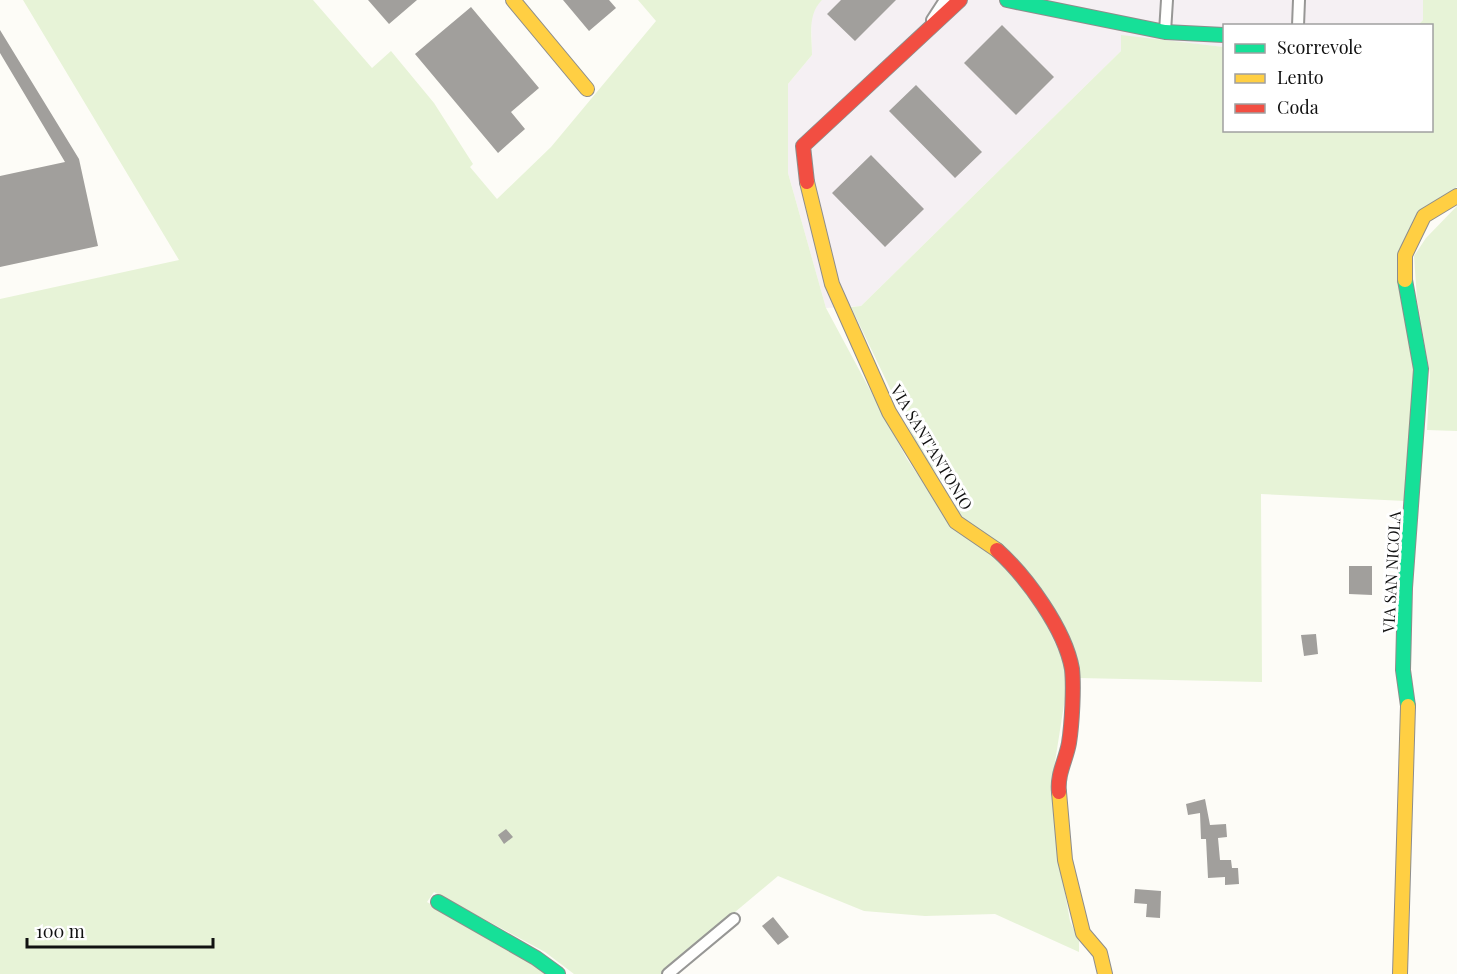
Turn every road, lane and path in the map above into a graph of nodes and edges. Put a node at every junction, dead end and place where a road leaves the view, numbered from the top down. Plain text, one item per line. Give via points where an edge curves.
1 (513, 0) edge
2 (945, 0) edge
3 (960, 0) edge
4 (1006, 0) edge
5 (1167, 0) edge
6 (1299, 0) edge
7 (1298, 24) edge
8 (1165, 32) junction
9 (921, 35) junction
10 (1223, 35) edge
11 (587, 89) dead end
12 (1457, 196) edge
13 (438, 902) dead end
14 (734, 919) dead end
15 (558, 974) edge
16 (668, 974) edge
17 (1105, 974) edge
18 (1400, 974) edge

1 - 11 street
2 - 9 street
3 - 9 street
4 - 8 street
5 - 8 street
6 - 7 street
8 - 10 street
9 - 17 street, VIA SANT'ANTONIO via 803,146 804,170 832,284 889,412 956,522 1022,573 1070,658 1069,742 1058,781 1065,860 1083,933 1100,953
12 - 18 street, VIA SAN NICOLA via 1424,216 1405,255 1405,290 1421,369 1405,588 1403,670 1408,700
13 - 15 street
14 - 16 street

